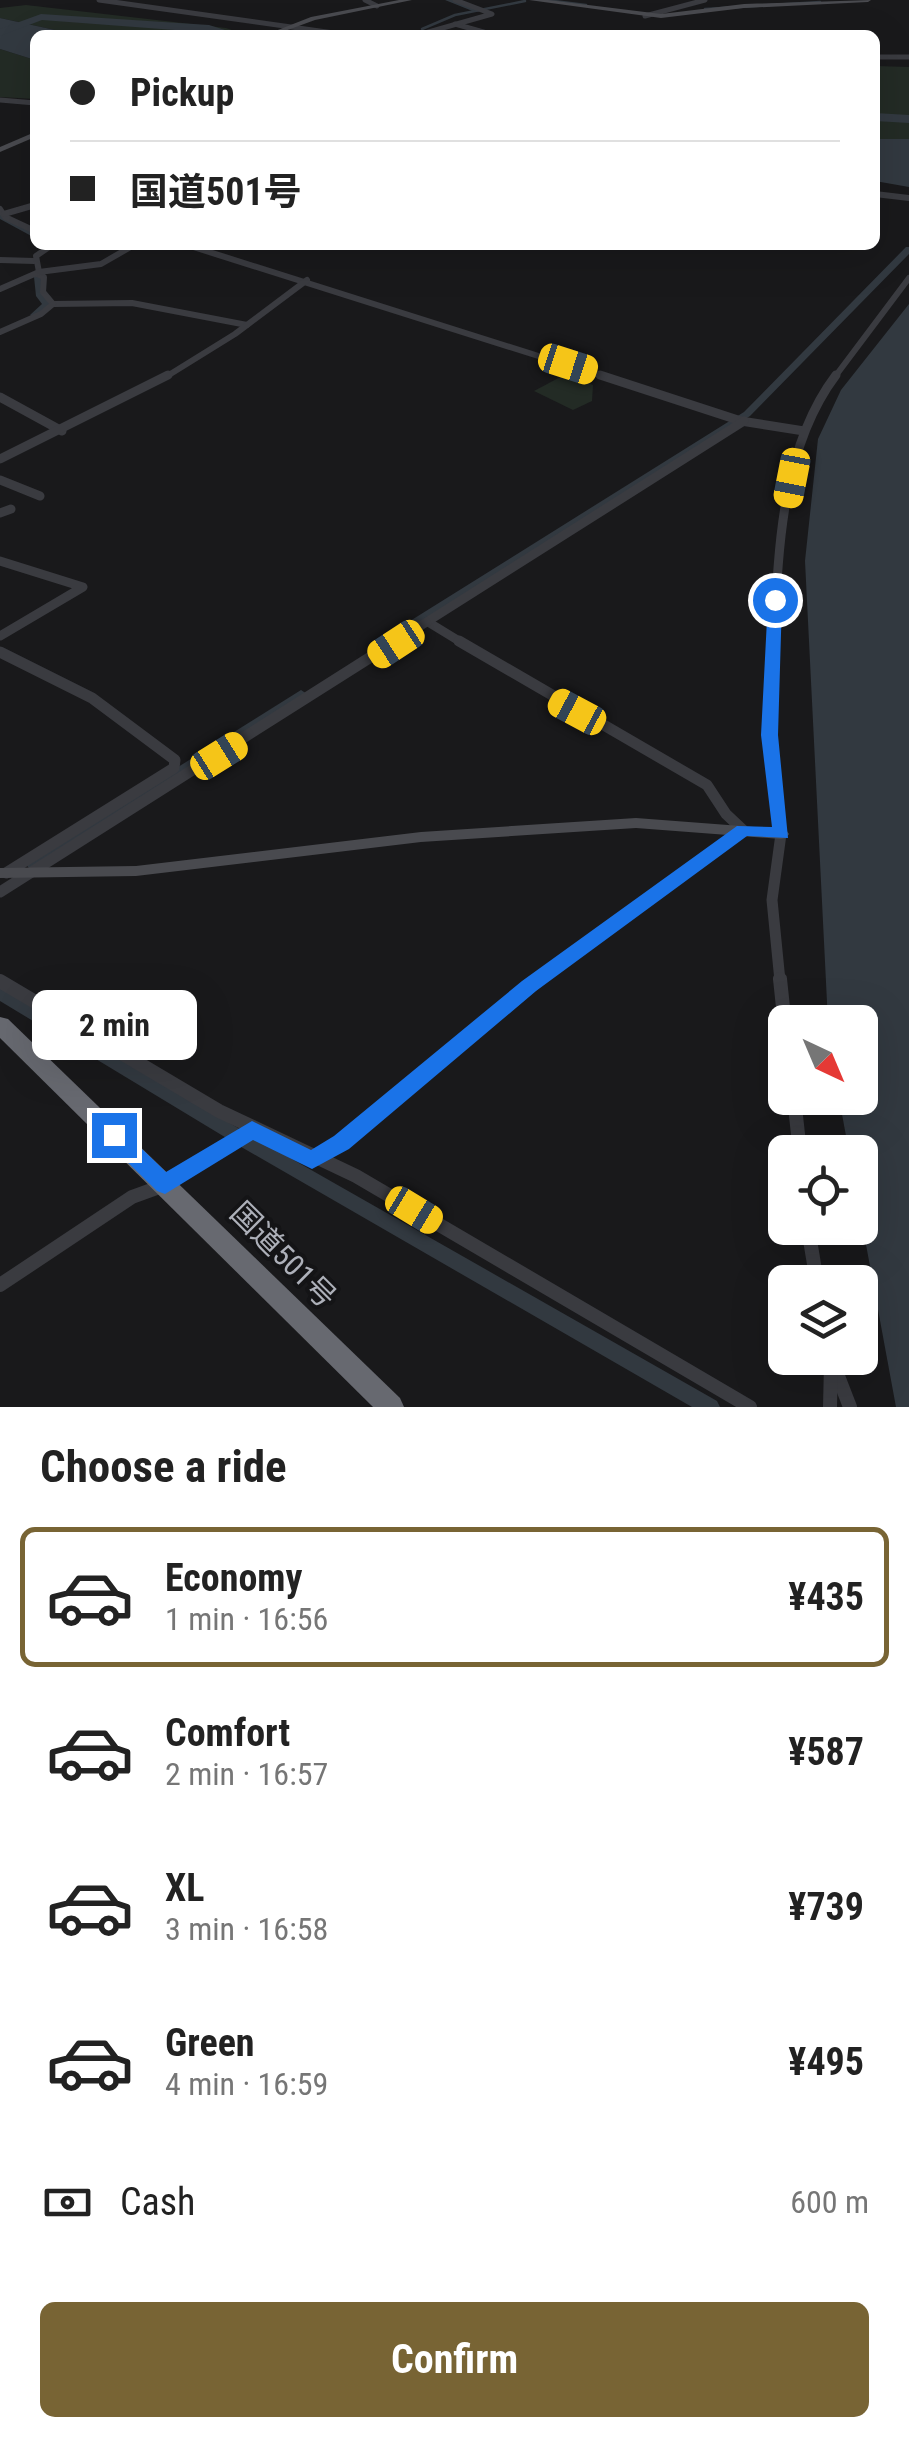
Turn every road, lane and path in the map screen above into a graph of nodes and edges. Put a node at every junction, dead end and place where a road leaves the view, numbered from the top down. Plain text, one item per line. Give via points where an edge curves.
1 (99, 0) edge
2 (365, 0) edge
3 (409, 0) edge
4 (454, 0) edge
5 (532, 0) edge
6 (680, 0) edge
7 (705, 0) edge
8 (868, 0) edge
9 (691, 4) junction
10 (377, 6) junction
11 (650, 14) junction
12 (454, 24) junction
13 (287, 27) junction
14 (280, 30) edge
15 (310, 30) edge
16 (434, 30) edge
17 (476, 30) edge
18 (880, 56) edge
19 (909, 57) edge
20 (0, 100) edge
21 (30, 103) edge
22 (30, 136) edge
23 (0, 150) edge
24 (880, 195) edge
25 (909, 198) edge
26 (30, 206) edge
27 (2, 212) edge
28 (30, 228) edge
29 (46, 250) edge
30 (125, 250) edge
31 (202, 250) edge
32 (0, 260) edge
33 (32, 261) junction
34 (38, 273) junction
35 (909, 278) edge
36 (307, 280) junction
37 (0, 288) edge
38 (53, 304) junction
39 (247, 325) junction
40 (0, 332) edge
41 (0, 397) edge
42 (739, 420) junction
43 (804, 430) junction
44 (62, 431) junction
45 (0, 459) edge
46 (0, 480) edge
47 (40, 496) dead end
48 (0, 561) edge
49 (428, 622) junction
50 (0, 636) edge
51 (0, 652) edge
52 (743, 830) junction
53 (781, 834) junction
54 (3, 873) edge
55 (27, 874) junction
56 (0, 892) edge
57 (0, 981) edge
58 (783, 1005) edge
59 (0, 1024) edge
60 (244, 1135) junction
61 (312, 1160) junction
62 (165, 1185) junction
63 (0, 1285) edge
64 (831, 1375) edge
65 (838, 1375) edge
66 (391, 1407) edge
67 (750, 1407) edge
68 (830, 1407) edge
69 (850, 1407) edge

1 - 13 street
2 - 10 street
3 - 10 street
4 - 12 street via 492,14
5 - 11 street
6 - 9 street
7 - 9 street
8 - 11 street
9 - 11 street
10 - 13 street
12 - 16 street
12 - 17 street
13 - 14 street
13 - 15 street
18 - 19 street
20 - 21 street
22 - 23 street
24 - 25 street
26 - 27 street
27 - 28 street
29 - 33 street
30 - 34 street via 100,264
31 - 36 street
32 - 33 street
33 - 34 street
34 - 37 street
34 - 38 street
35 - 43 street via 820,396
36 - 39 street
36 - 42 street
38 - 39 street via 132,302
38 - 40 street
39 - 44 street via 132,398
41 - 44 street
42 - 43 street
42 - 49 street
43 - 53 street via 780,542 773,629 770,735
44 - 45 street
46 - 47 street
48 - 50 street via 84,587
49 - 52 street via 707,784
49 - 55 street
51 - 54 street via 92,698 175,760 174,768
52 - 53 street
52 - 55 street via 577,826 136,871
52 - 61 street via 529,986
53 - 58 street via 772,900
54 - 55 street
55 - 56 street
57 - 60 street
59 - 62 highway, 国道501号
60 - 61 street
60 - 62 street
61 - 67 street via 356,1176
62 - 63 street via 132,1198
62 - 66 highway, 国道501号
64 - 68 street
65 - 69 street

